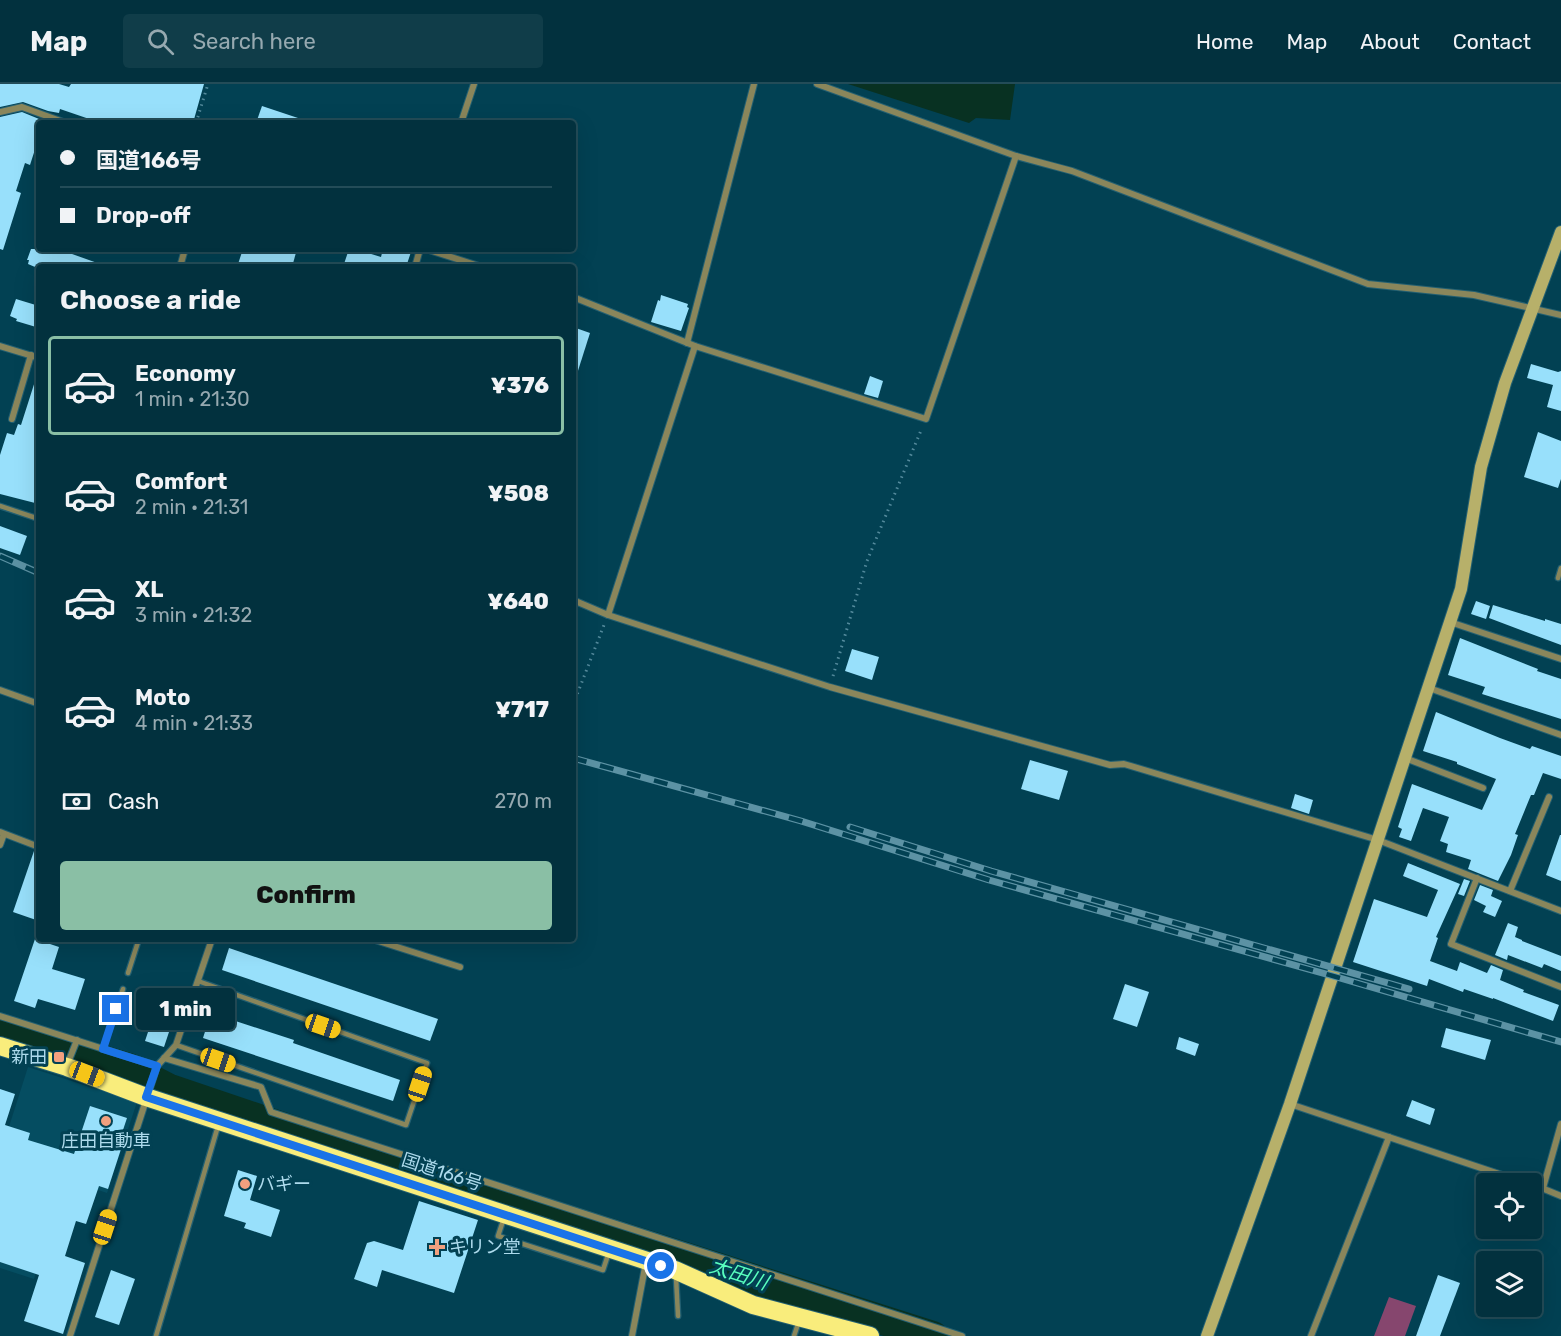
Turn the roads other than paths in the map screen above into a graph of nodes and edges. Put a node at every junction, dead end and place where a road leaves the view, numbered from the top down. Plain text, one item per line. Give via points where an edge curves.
1 (474, 84) edge
2 (754, 84) edge
3 (817, 84) edge
4 (0, 112) edge
5 (58, 120) edge
6 (462, 120) edge
7 (1016, 156) junction
8 (1561, 232) edge
9 (435, 252) edge
10 (473, 264) edge
11 (576, 298) edge
12 (1533, 308) junction
13 (1561, 315) edge
14 (687, 343) junction
15 (0, 346) edge
16 (695, 346) junction
17 (31, 355) junction
18 (36, 357) edge
19 (12, 419) dead end
20 (0, 506) edge
21 (36, 518) edge
22 (1561, 568) edge
23 (1558, 578) dead end
24 (576, 601) edge
25 (608, 615) junction
26 (1450, 622) junction
27 (1561, 659) edge
28 (1428, 688) junction
29 (0, 690) edge
30 (36, 703) edge
31 (1561, 735) edge
32 (1405, 758) junction
33 (1483, 788) dead end
34 (1549, 797) dead end
35 (2, 833) edge
36 (1378, 840) junction
37 (0, 846) edge
38 (36, 846) edge
39 (1477, 878) junction
40 (1510, 891) junction
41 (1561, 911) edge
42 (138, 942) edge
43 (211, 942) edge
44 (381, 942) edge
45 (460, 968) dead end
46 (128, 973) dead end
47 (198, 981) junction
48 (1561, 987) edge
49 (123, 989) dead end
50 (0, 1016) edge
51 (76, 1042) junction
52 (176, 1045) junction
53 (0, 1046) edge
54 (103, 1049) junction
55 (164, 1058) junction
56 (68, 1063) junction
57 (157, 1068) junction
58 (148, 1093) junction
59 (1290, 1104) junction
60 (219, 1121) junction
61 (1561, 1124) edge
62 (1389, 1137) junction
63 (1497, 1173) edge
64 (1543, 1188) joint
65 (1561, 1196) edge
66 (505, 1215) junction
67 (610, 1250) junction
68 (646, 1262) junction
69 (675, 1270) junction
70 (678, 1316) dead end
71 (800, 1318) junction
72 (70, 1336) edge
73 (156, 1336) edge
74 (632, 1336) edge
75 (794, 1336) edge
76 (870, 1336) edge
77 (962, 1336) edge
78 (1207, 1336) edge
79 (1311, 1336) edge

1 - 6 street
2 - 14 street
3 - 7 street
4 - 5 street via 22,107
7 - 12 street via 1072,171 1368,284 1474,296
7 - 16 street via 926,418
8 - 12 street
9 - 10 street
11 - 14 street
12 - 13 street
12 - 26 street via 1505,383 1481,467 1461,589
14 - 16 street
15 - 17 street
16 - 25 street
17 - 18 street
17 - 19 street
20 - 21 lane
22 - 23 lane
24 - 25 street
25 - 36 street via 830,687 1110,765 1124,764
26 - 27 street
26 - 28 street
28 - 31 street
28 - 32 street
29 - 30 street
32 - 33 street
32 - 36 street
34 - 40 street
35 - 37 street
35 - 38 street
36 - 39 street
36 - 59 street
39 - 40 street
39 - 48 street via 1451,944
40 - 41 street
42 - 46 lane
43 - 47 street
44 - 45 street
47 - 52 street
47 - 52 lane via 427,1063 406,1125
49 - 54 lane
50 - 51 street
51 - 54 street
51 - 56 street
52 - 55 street
53 - 56 highway, 国道166号
54 - 57 street
55 - 57 street
55 - 77 street via 261,1087 272,1113
56 - 58 highway, 国道166号
57 - 58 street
58 - 60 highway, 国道166号
58 - 72 street
59 - 62 street
59 - 78 street
60 - 66 highway, 国道166号
60 - 73 lane
61 - 64 street
62 - 63 street
62 - 79 street
64 - 65 street
66 - 67 highway, 国道166号
66 - 67 lane via 498,1236 603,1270
67 - 68 highway, 国道166号
68 - 69 highway, 国道166号
68 - 74 street
69 - 70 lane
69 - 71 highway, 国道166号 via 753,1305
71 - 75 lane
71 - 76 highway, 国道166号

